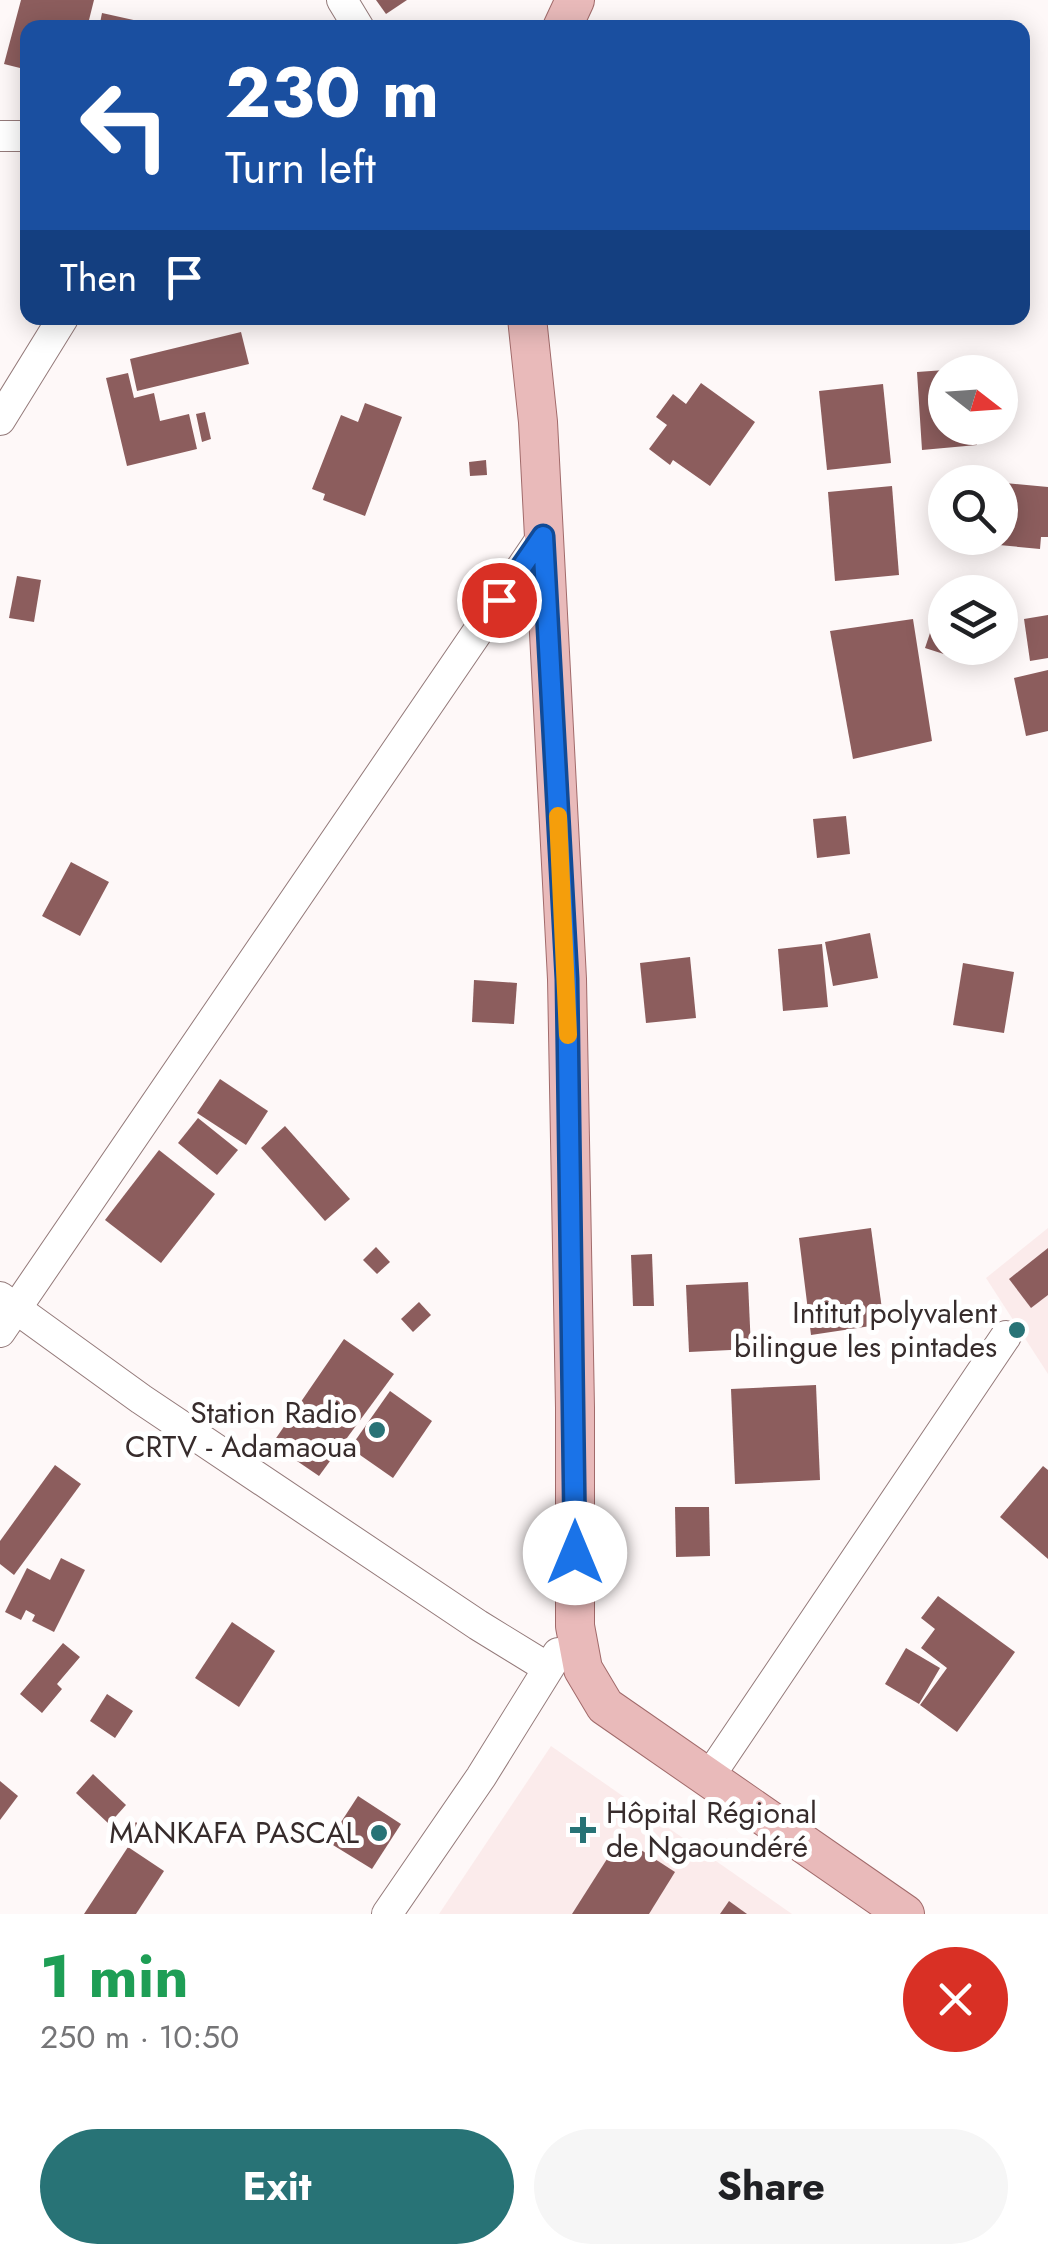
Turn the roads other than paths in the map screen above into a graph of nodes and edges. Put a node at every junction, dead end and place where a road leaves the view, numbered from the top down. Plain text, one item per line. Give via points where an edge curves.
1 (58, 325) edge
2 (527, 325) edge
3 (0, 420) edge
4 (543, 536) junction
5 (5, 1313) edge
6 (1006, 1336) dead end
7 (575, 1626) junction
8 (548, 1668) junction
9 (709, 1776) junction
10 (387, 1914) edge
11 (905, 1914) edge

1 - 3 street
2 - 4 main road
4 - 5 street
4 - 7 main road via 567,979
5 - 8 street
6 - 9 street
7 - 8 street
7 - 9 main road via 583,1669 605,1706
8 - 10 street
9 - 11 main road

